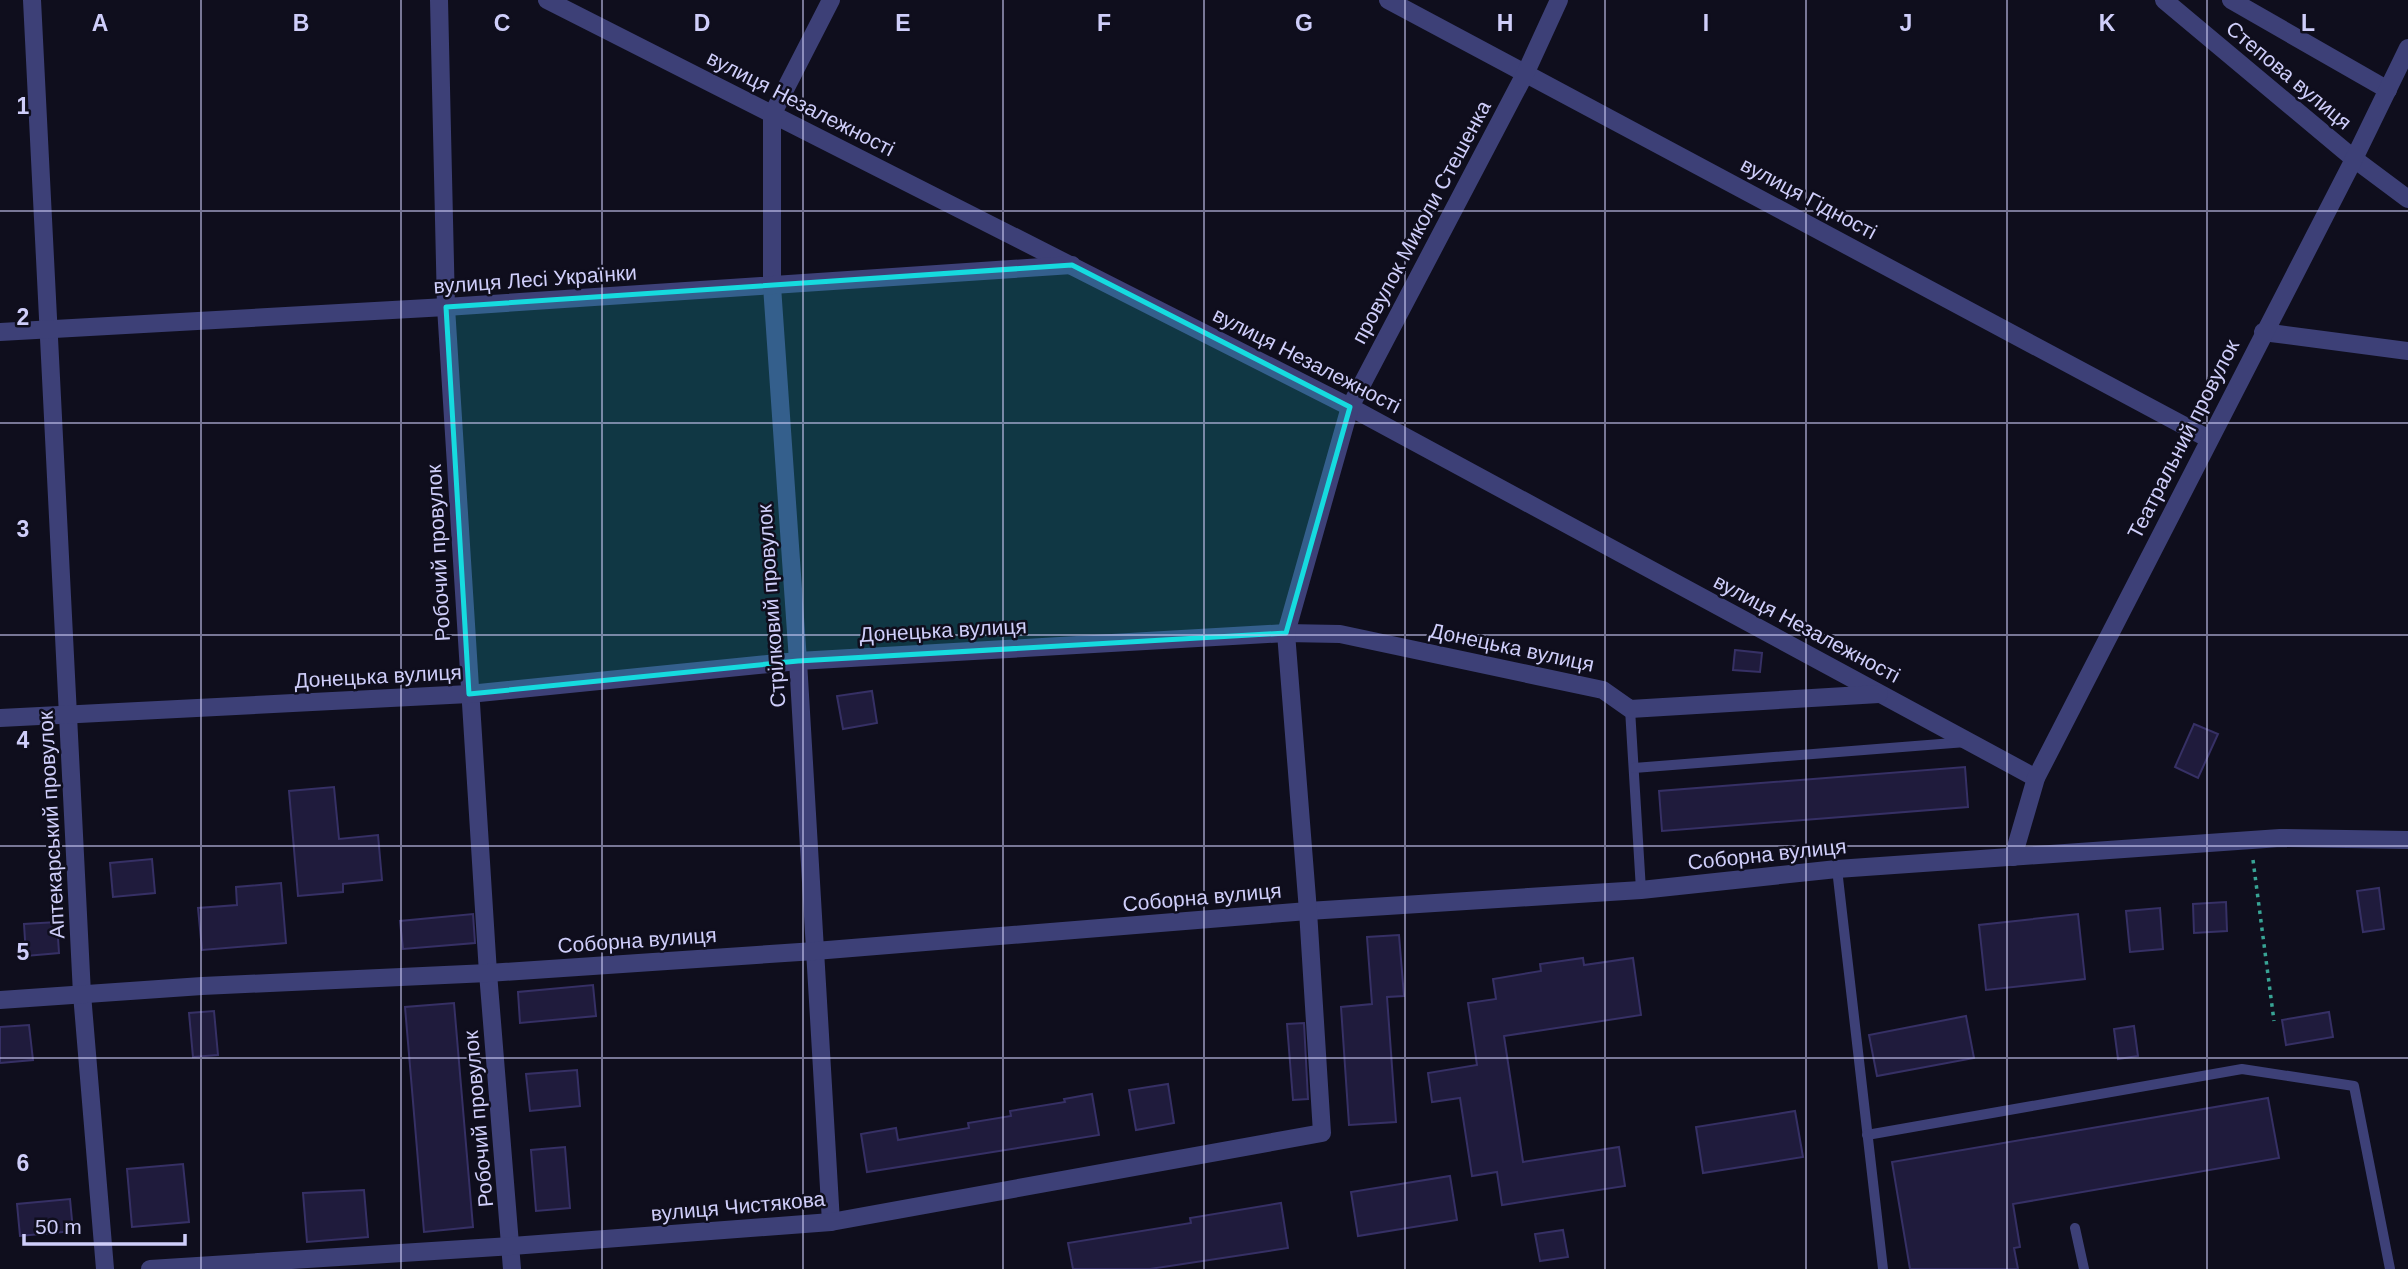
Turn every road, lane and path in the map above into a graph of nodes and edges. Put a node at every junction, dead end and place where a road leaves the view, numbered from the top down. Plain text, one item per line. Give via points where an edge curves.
1 (32, 0) edge
2 (439, 0) edge
3 (547, 0) edge
4 (831, 0) edge
5 (1388, 0) edge
6 (1559, 0) edge
7 (2164, 0) edge
8 (2231, 0) edge
9 (2408, 48) edge
10 (1526, 72) junction
11 (2388, 90) junction
12 (772, 115) junction
13 (2353, 158) junction
14 (2408, 199) edge
15 (1072, 265) junction
16 (772, 286) junction
17 (446, 307) junction
18 (50, 329) junction
19 (0, 332) edge
20 (2263, 332) junction
21 (2408, 351) edge
22 (1350, 407) junction
23 (2209, 439) junction
24 (1286, 633) junction
25 (798, 662) junction
26 (469, 694) junction
27 (1879, 694) junction
28 (1630, 709) junction
29 (69, 715) junction
30 (0, 718) edge
31 (1969, 742) junction
32 (1634, 768) junction
33 (2036, 778) junction
34 (2280, 838) junction
35 (2408, 840) edge
36 (2013, 857) junction
37 (1837, 869) junction
38 (1640, 890) junction
39 (1308, 911) junction
40 (815, 951) junction
41 (488, 973) junction
42 (82, 994) junction
43 (0, 1000) edge
44 (2274, 1021) dead end
45 (1322, 1133) joint
46 (1867, 1135) junction
47 (831, 1222) junction
48 (2075, 1228) dead end
49 (512, 1246) junction
50 (105, 1269) edge
51 (150, 1269) edge
52 (512, 1269) edge
53 (1883, 1269) edge
54 (2084, 1269) edge
55 (2390, 1269) edge

1 - 18 street, Аптекарський провулок
2 - 17 street, Робочий провулок
3 - 12 street, вулиця Незалежності
4 - 12 street, Стрілковий провулок
5 - 10 street, вулиця Гідності
6 - 10 street, провулок Миколи Стешенка
7 - 13 street, Степова вулиця
8 - 11 street, Степова вулиця
9 - 11 street, Театральний провулок
10 - 22 street, провулок Миколи Стешенка
10 - 23 street, вулиця Гідності
11 - 13 street, Театральний провулок
12 - 15 street, вулиця Незалежності
12 - 16 street, Стрілковий провулок
13 - 14 street
13 - 20 street, Театральний провулок
15 - 16 street, вулиця Лесі Українки
15 - 22 street, вулиця Незалежності
16 - 17 street, вулиця Лесі Українки
16 - 25 street, Стрілковий провулок
17 - 18 street, вулиця Лесі Українки
17 - 26 street, Робочий провулок
18 - 19 street, вулиця Лесі Українки
18 - 29 street, Аптекарський провулок
20 - 21 street
20 - 23 street, Театральний провулок
22 - 24 street, провулок Миколи Стешенка
22 - 27 street, вулиця Незалежності
23 - 33 street, Театральний провулок
24 - 25 street, Донецька вулиця
24 - 28 street, Донецька вулиця via 1340,634 1603,690
24 - 39 street, провулок Миколи Стешенка
25 - 26 street, Донецька вулиця
25 - 40 street, Стрілковий провулок
26 - 29 street, Донецька вулиця
26 - 41 street, Робочий провулок
27 - 28 street
27 - 31 street, вулиця Незалежності
28 - 32 lane
29 - 30 street, Донецька вулиця
29 - 42 street, Аптекарський провулок
31 - 32 lane
31 - 33 street, вулиця Незалежності
32 - 38 lane
33 - 36 street, Театральний провулок
34 - 35 street, Соборна вулиця
34 - 36 street, Соборна вулиця
34 - 44 path via 2252,862
36 - 37 street, Соборна вулиця
37 - 38 street, Соборна вулиця
37 - 46 lane
38 - 39 street, Соборна вулиця
39 - 40 street, Соборна вулиця
39 - 45 street, провулок Миколи Стешенка
40 - 41 street, Соборна вулиця
40 - 47 street, Стрілковий провулок
41 - 42 street, Соборна вулиця
41 - 49 street, Робочий провулок
42 - 43 street, Соборна вулиця
42 - 50 street, Аптекарський провулок
45 - 47 street, вулиця Чистякова
46 - 53 lane
46 - 55 lane via 2242,1069 2354,1086
47 - 49 street, вулиця Чистякова
48 - 54 lane
49 - 51 street, вулиця Чистякова
49 - 52 street, Робочий провулок

